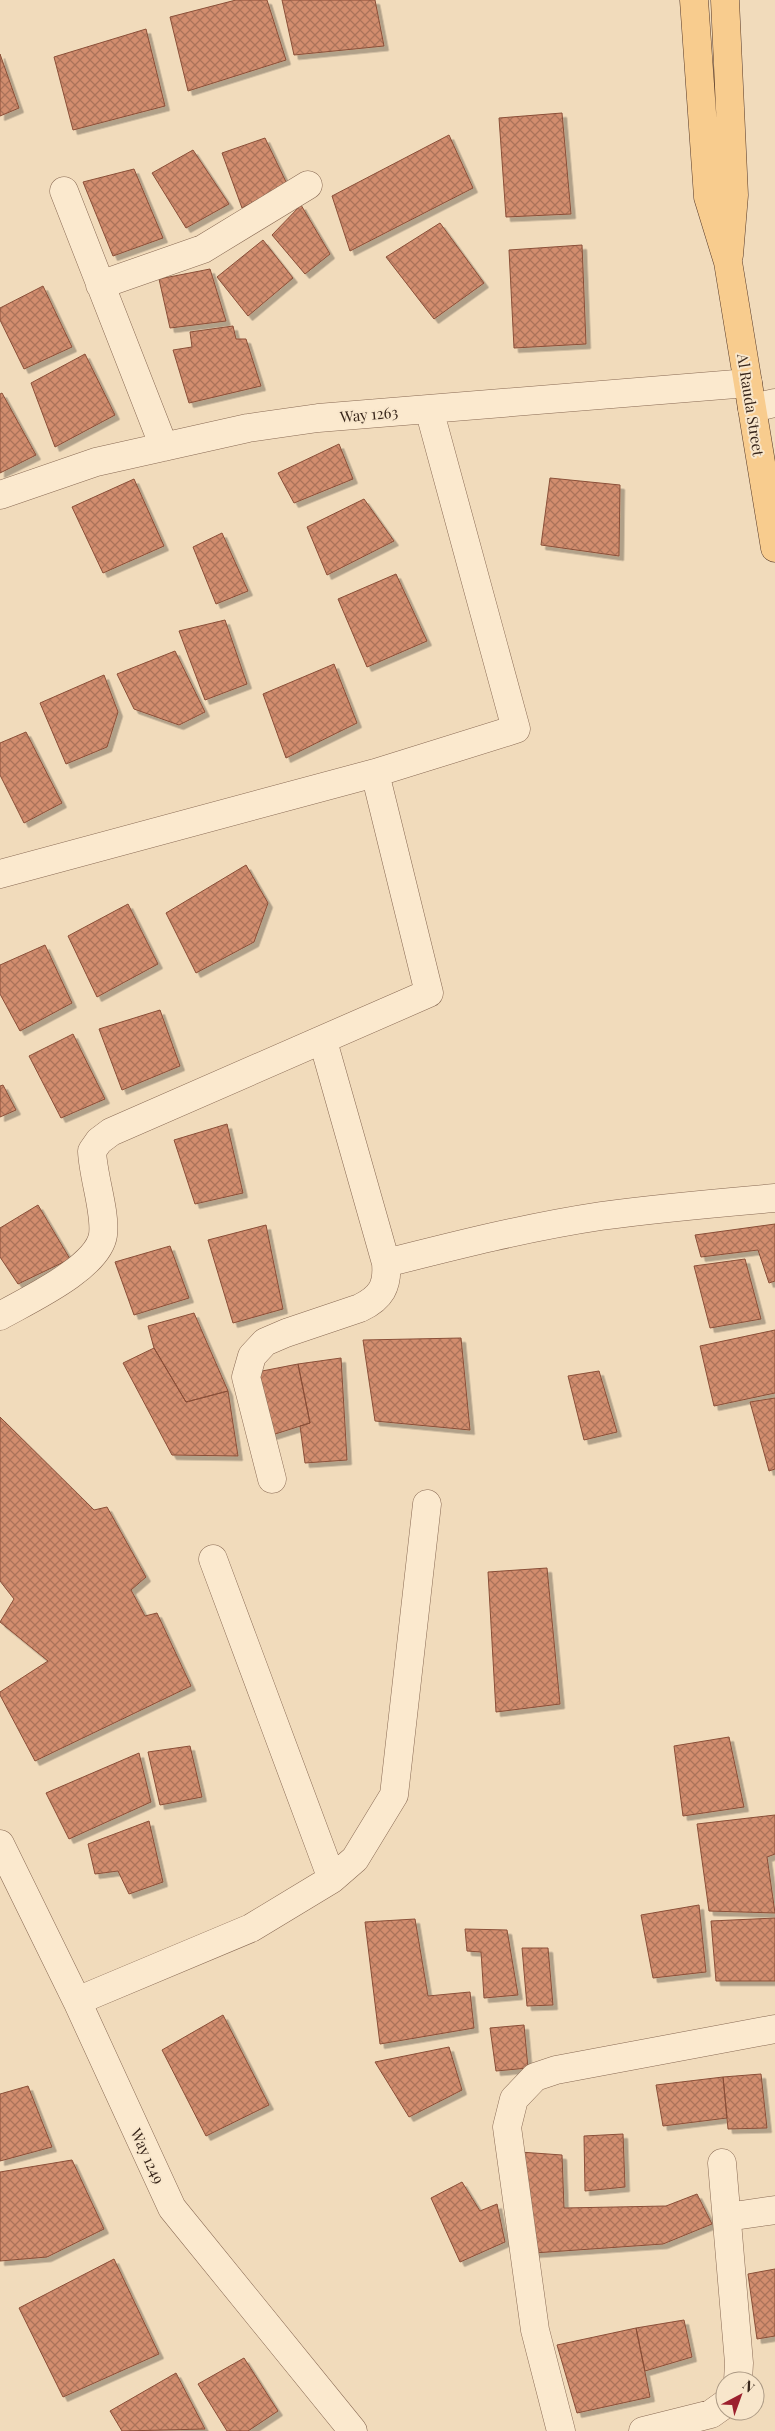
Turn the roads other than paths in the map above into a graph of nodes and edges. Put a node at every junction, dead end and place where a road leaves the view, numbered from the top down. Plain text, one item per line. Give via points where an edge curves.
1 (694, 0) edge
2 (726, 0) edge
3 (308, 185) dead end
4 (64, 191) dead end
5 (728, 262) junction
6 (100, 285) junction
7 (758, 398) edge
8 (429, 409) junction
9 (164, 447) junction
10 (0, 495) edge
11 (775, 548) edge
12 (375, 773) junction
13 (0, 874) edge
14 (323, 1041) junction
15 (775, 1198) edge
16 (386, 1263) junction
17 (0, 1316) edge
18 (272, 1479) dead end
19 (427, 1504) dead end
20 (213, 1559) dead end
21 (0, 1844) edge
22 (332, 1879) junction
23 (11, 1895) edge
24 (77, 2001) junction
25 (775, 2028) edge
26 (722, 2163) dead end
27 (775, 2210) edge
28 (727, 2217) junction
29 (739, 2371) edge
30 (715, 2411) edge
31 (353, 2431) edge
32 (561, 2431) edge
33 (643, 2431) edge

1 - 5 main road, Al Rauda Street via 708,197
2 - 5 main road, Al Rauda Street via 734,195
3 - 6 street via 203,249
4 - 6 street
5 - 7 main road, Al Rauda Street
6 - 9 street
7 - 8 street, Way 1263
7 - 11 main road, Al Rauda Street
8 - 9 street, Way 1263 via 318,418
8 - 12 street via 516,729
9 - 10 street, Way 1263 via 96,462
12 - 13 street
12 - 14 street via 429,993
14 - 16 street
14 - 17 street via 111,1132 99,1141 92,1151 103,1235 98,1249 91,1260 78,1270
15 - 16 street via 600,1216 492,1237
16 - 18 street via 387,1278 383,1291 371,1303 265,1342 252,1356 246,1377
19 - 22 street via 394,1795 355,1859
20 - 22 street
21 - 23 street, Way 1249
22 - 24 street via 252,1928
23 - 24 street, Way 1249
24 - 31 street, Way 1249 via 172,2208
25 - 32 street via 556,2070 535,2077 514,2099 507,2127 535,2330
26 - 28 street
27 - 28 street
28 - 29 street
30 - 33 street

